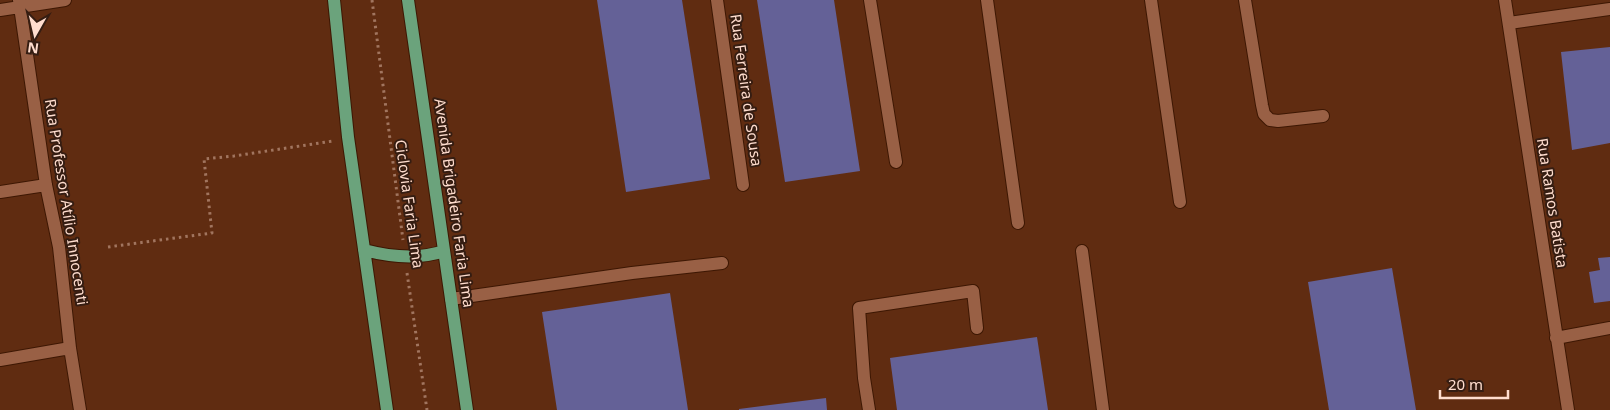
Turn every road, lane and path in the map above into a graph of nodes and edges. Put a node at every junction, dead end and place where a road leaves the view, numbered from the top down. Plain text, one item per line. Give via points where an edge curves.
1 (65, 0) edge
2 (334, 0) edge
3 (372, 0) edge
4 (408, 0) edge
5 (717, 0) edge
6 (870, 0) edge
7 (987, 0) edge
8 (1151, 0) edge
9 (1245, 0) edge
10 (1505, 0) edge
11 (20, 3) edge
12 (1610, 9) edge
13 (0, 10) edge
14 (1509, 23) junction
15 (1323, 116) dead end
16 (348, 137) junction
17 (896, 162) dead end
18 (46, 185) junction
19 (743, 185) dead end
20 (0, 192) edge
21 (1180, 202) dead end
22 (1018, 223) dead end
23 (108, 247) dead end
24 (364, 250) junction
25 (1082, 251) dead end
26 (444, 252) junction
27 (405, 257) junction
28 (722, 263) dead end
29 (451, 299) junction
30 (977, 328) dead end
31 (1610, 328) edge
32 (1556, 338) junction
33 (70, 348) junction
34 (0, 360) edge
35 (80, 410) edge
36 (387, 410) edge
37 (427, 410) edge
38 (467, 410) edge
39 (869, 410) edge
40 (1103, 410) edge
41 (1568, 410) edge

1 - 11 street
2 - 16 main road
3 - 27 path, Ciclovia Faria Lima
4 - 26 main road, Avenida Brigadeiro Faria Lima
5 - 19 street, Rua Ferreira de Sousa
6 - 17 street
7 - 22 street
8 - 21 street
9 - 15 street via 1264,114 1270,120 1278,121
10 - 14 street, Rua Ramos Batista
11 - 13 street
11 - 18 street, Rua Professor Atílio Innocenti
12 - 14 street
14 - 32 street, Rua Ramos Batista
16 - 23 path via 326,143 204,159 212,232
16 - 24 main road
18 - 20 street
18 - 33 street, Rua Professor Atílio Innocenti via 59,247
24 - 27 main road
24 - 36 main road
25 - 40 street
26 - 27 main road
26 - 29 main road, Avenida Brigadeiro Faria Lima
27 - 37 path, Ciclovia Faria Lima
28 - 29 street
29 - 38 main road, Avenida Brigadeiro Faria Lima
30 - 39 street via 973,291 859,308
31 - 32 street
32 - 41 street, Rua Ramos Batista
33 - 34 street
33 - 35 street, Rua Professor Atílio Innocenti

